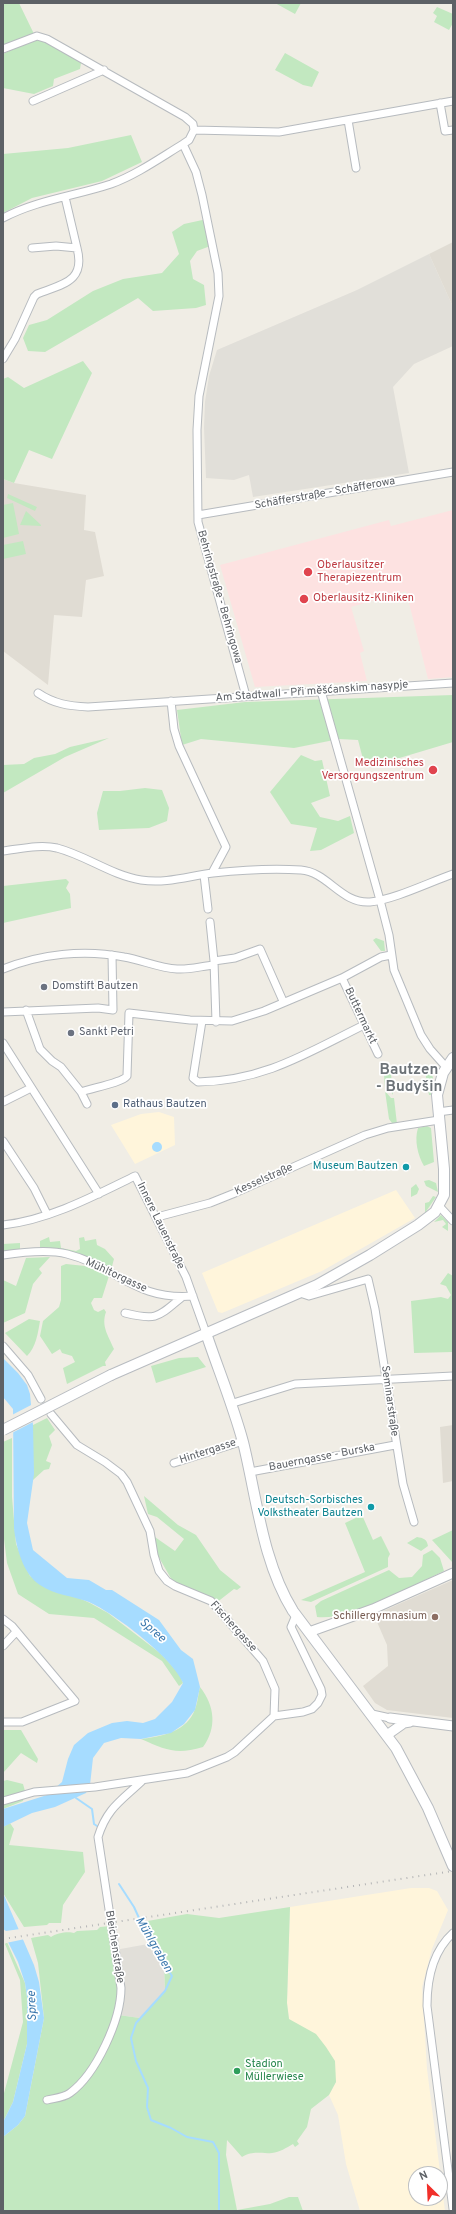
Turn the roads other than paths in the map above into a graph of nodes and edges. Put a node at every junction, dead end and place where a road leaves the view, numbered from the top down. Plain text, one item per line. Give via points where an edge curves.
1 (3, 49) edge
2 (104, 70) junction
3 (33, 101) dead end
4 (453, 101) edge
5 (440, 103) junction
6 (348, 120) junction
7 (194, 130) junction
8 (453, 130) edge
9 (184, 144) junction
10 (356, 168) dead end
11 (65, 196) junction
12 (3, 218) edge
13 (32, 248) dead end
14 (77, 248) junction
15 (3, 359) edge
16 (453, 472) edge
17 (198, 515) junction
18 (453, 683) edge
19 (321, 691) junction
20 (38, 693) dead end
21 (246, 696) junction
22 (171, 701) junction
23 (3, 851) edge
24 (212, 874) junction
25 (453, 874) edge
26 (204, 875) junction
27 (380, 900) junction
28 (208, 910) dead end
29 (210, 922) dead end
30 (112, 955) junction
31 (391, 955) junction
32 (214, 963) junction
33 (3, 969) edge
34 (342, 978) junction
35 (283, 1001) junction
36 (26, 1010) junction
37 (3, 1012) edge
38 (202, 1021) junction
39 (216, 1022) junction
40 (364, 1025) junction
41 (3, 1043) edge
42 (378, 1054) dead end
43 (453, 1058) edge
44 (446, 1066) junction
45 (31, 1088) junction
46 (81, 1092) junction
47 (3, 1102) edge
48 (87, 1104) dead end
49 (453, 1110) edge
50 (438, 1116) junction
51 (3, 1141) edge
52 (99, 1194) junction
53 (439, 1206) junction
54 (47, 1214) junction
55 (157, 1217) junction
56 (453, 1221) edge
57 (3, 1225) edge
58 (3, 1255) edge
59 (300, 1293) junction
60 (193, 1296) junction
61 (182, 1297) junction
62 (125, 1313) dead end
63 (206, 1333) junction
64 (3, 1346) edge
65 (453, 1376) edge
66 (386, 1379) junction
67 (41, 1399) dead end
68 (230, 1404) junction
69 (51, 1414) dead end
70 (3, 1430) edge
71 (243, 1441) junction
72 (395, 1445) junction
73 (174, 1463) dead end
74 (250, 1472) junction
75 (414, 1522) dead end
76 (451, 1573) edge
77 (296, 1615) junction
78 (3, 1618) edge
79 (16, 1632) junction
80 (312, 1636) junction
81 (3, 1646) edge
82 (372, 1714) junction
83 (274, 1716) junction
84 (390, 1718) joint
85 (414, 1721) junction
86 (3, 1722) edge
87 (453, 1726) edge
88 (387, 1735) junction
89 (142, 1781) junction
90 (3, 1801) edge
91 (453, 1866) edge
92 (453, 1933) edge
93 (47, 2100) dead end
94 (453, 2209) edge

1 - 2 street via 37,36 54,42
2 - 3 street
2 - 7 street via 185,117
4 - 5 street
5 - 6 street
5 - 8 street via 445,131
6 - 7 street via 279,132
6 - 10 street
7 - 9 street
9 - 11 street via 112,183
9 - 17 street, Behringstraße - Behringowa via 202,195 218,273 219,296 199,396
11 - 12 street via 35,203
11 - 14 street
13 - 14 street
14 - 15 street via 80,264 74,276 66,284 34,297
16 - 17 street, Schäfferstraße - Schäfferowa
17 - 21 street, Behringstraße - Behringowa via 199,529
18 - 19 street, Am Stadtwall - Při měšćanskim nasypje
19 - 21 street, Am Stadtwall - Při měšćanskim nasypje
19 - 27 street
20 - 22 street, Am Stadtwall - Při měšćanskim nasypje via 50,701 67,706 88,707
21 - 22 street, Am Stadtwall - Při měšćanskim nasypje
22 - 24 street via 174,730 179,746 226,847
23 - 26 street via 56,848 123,876 147,881
24 - 26 street
24 - 27 street via 264,870 308,871 355,900
25 - 27 street
26 - 28 street
27 - 31 street
29 - 32 street
30 - 32 street via 177,969
30 - 33 street via 45,956
30 - 36 street via 113,1010
31 - 34 street via 381,957
31 - 44 street via 394,970 421,1035
32 - 35 street via 260,949
32 - 39 street
34 - 35 street
34 - 40 street, Buttermarkt
35 - 39 street via 246,1018 232,1022
36 - 37 street
36 - 46 street via 40,1049 61,1067
38 - 39 street
38 - 40 street via 193,1078 198,1082 216,1082 242,1077 281,1066
38 - 46 street via 129,1012 129,1058 126,1077
40 - 42 street, Buttermarkt
41 - 45 street
43 - 44 main road
44 - 50 main road via 437,1095
45 - 47 street
45 - 52 street
46 - 48 street
49 - 50 street, Kesselstraße
50 - 53 main road via 444,1169 444,1195
50 - 55 street, Kesselstraße via 365,1135 210,1203
51 - 54 street via 34,1188
52 - 54 street
52 - 55 street, Innere Lauenstraße via 135,1176
53 - 56 street
53 - 59 main road via 418,1225 362,1260
54 - 57 street
55 - 60 street, Innere Lauenstraße
58 - 61 street, Mühltorgasse via 40,1252 67,1254 91,1263 147,1292 167,1297
59 - 63 main road
59 - 66 street, Seminarstraße via 309,1296 368,1280
60 - 61 street, Mühltorgasse
60 - 63 street, Innere Lauenstraße
61 - 62 street via 157,1316 146,1318
63 - 68 main road
63 - 70 main road, bridge via 111,1374
64 - 67 street via 28,1375
65 - 66 street
66 - 68 street via 295,1384
66 - 72 street, Seminarstraße
68 - 71 main road
69 - 83 street, Fischergasse via 77,1445 121,1474 150,1530 159,1571 167,1581 211,1601 263,1661 275,1690
71 - 73 street, Hintergasse
71 - 74 main road
72 - 74 street, Bauerngasse - Burska
72 - 75 street, Seminarstraße via 404,1491
74 - 77 main road via 272,1560 282,1590
76 - 80 street via 380,1606 334,1623
77 - 80 main road
77 - 83 street via 291,1627 322,1695 312,1709
78 - 79 street
79 - 81 street
79 - 86 street via 75,1701 22,1722
80 - 82 main road
82 - 84 street
82 - 88 main road
83 - 89 street via 226,1757 187,1773
84 - 85 street
85 - 87 street
85 - 88 street via 404,1723
88 - 91 main road via 414,1780
89 - 90 street via 34,1792
89 - 93 street, Bleichenstraße via 111,1809 102,1823 98,1837 121,1988 118,2015 97,2060 78,2086 69,2094
92 - 94 street via 435,1960 428,1985 427,2006

